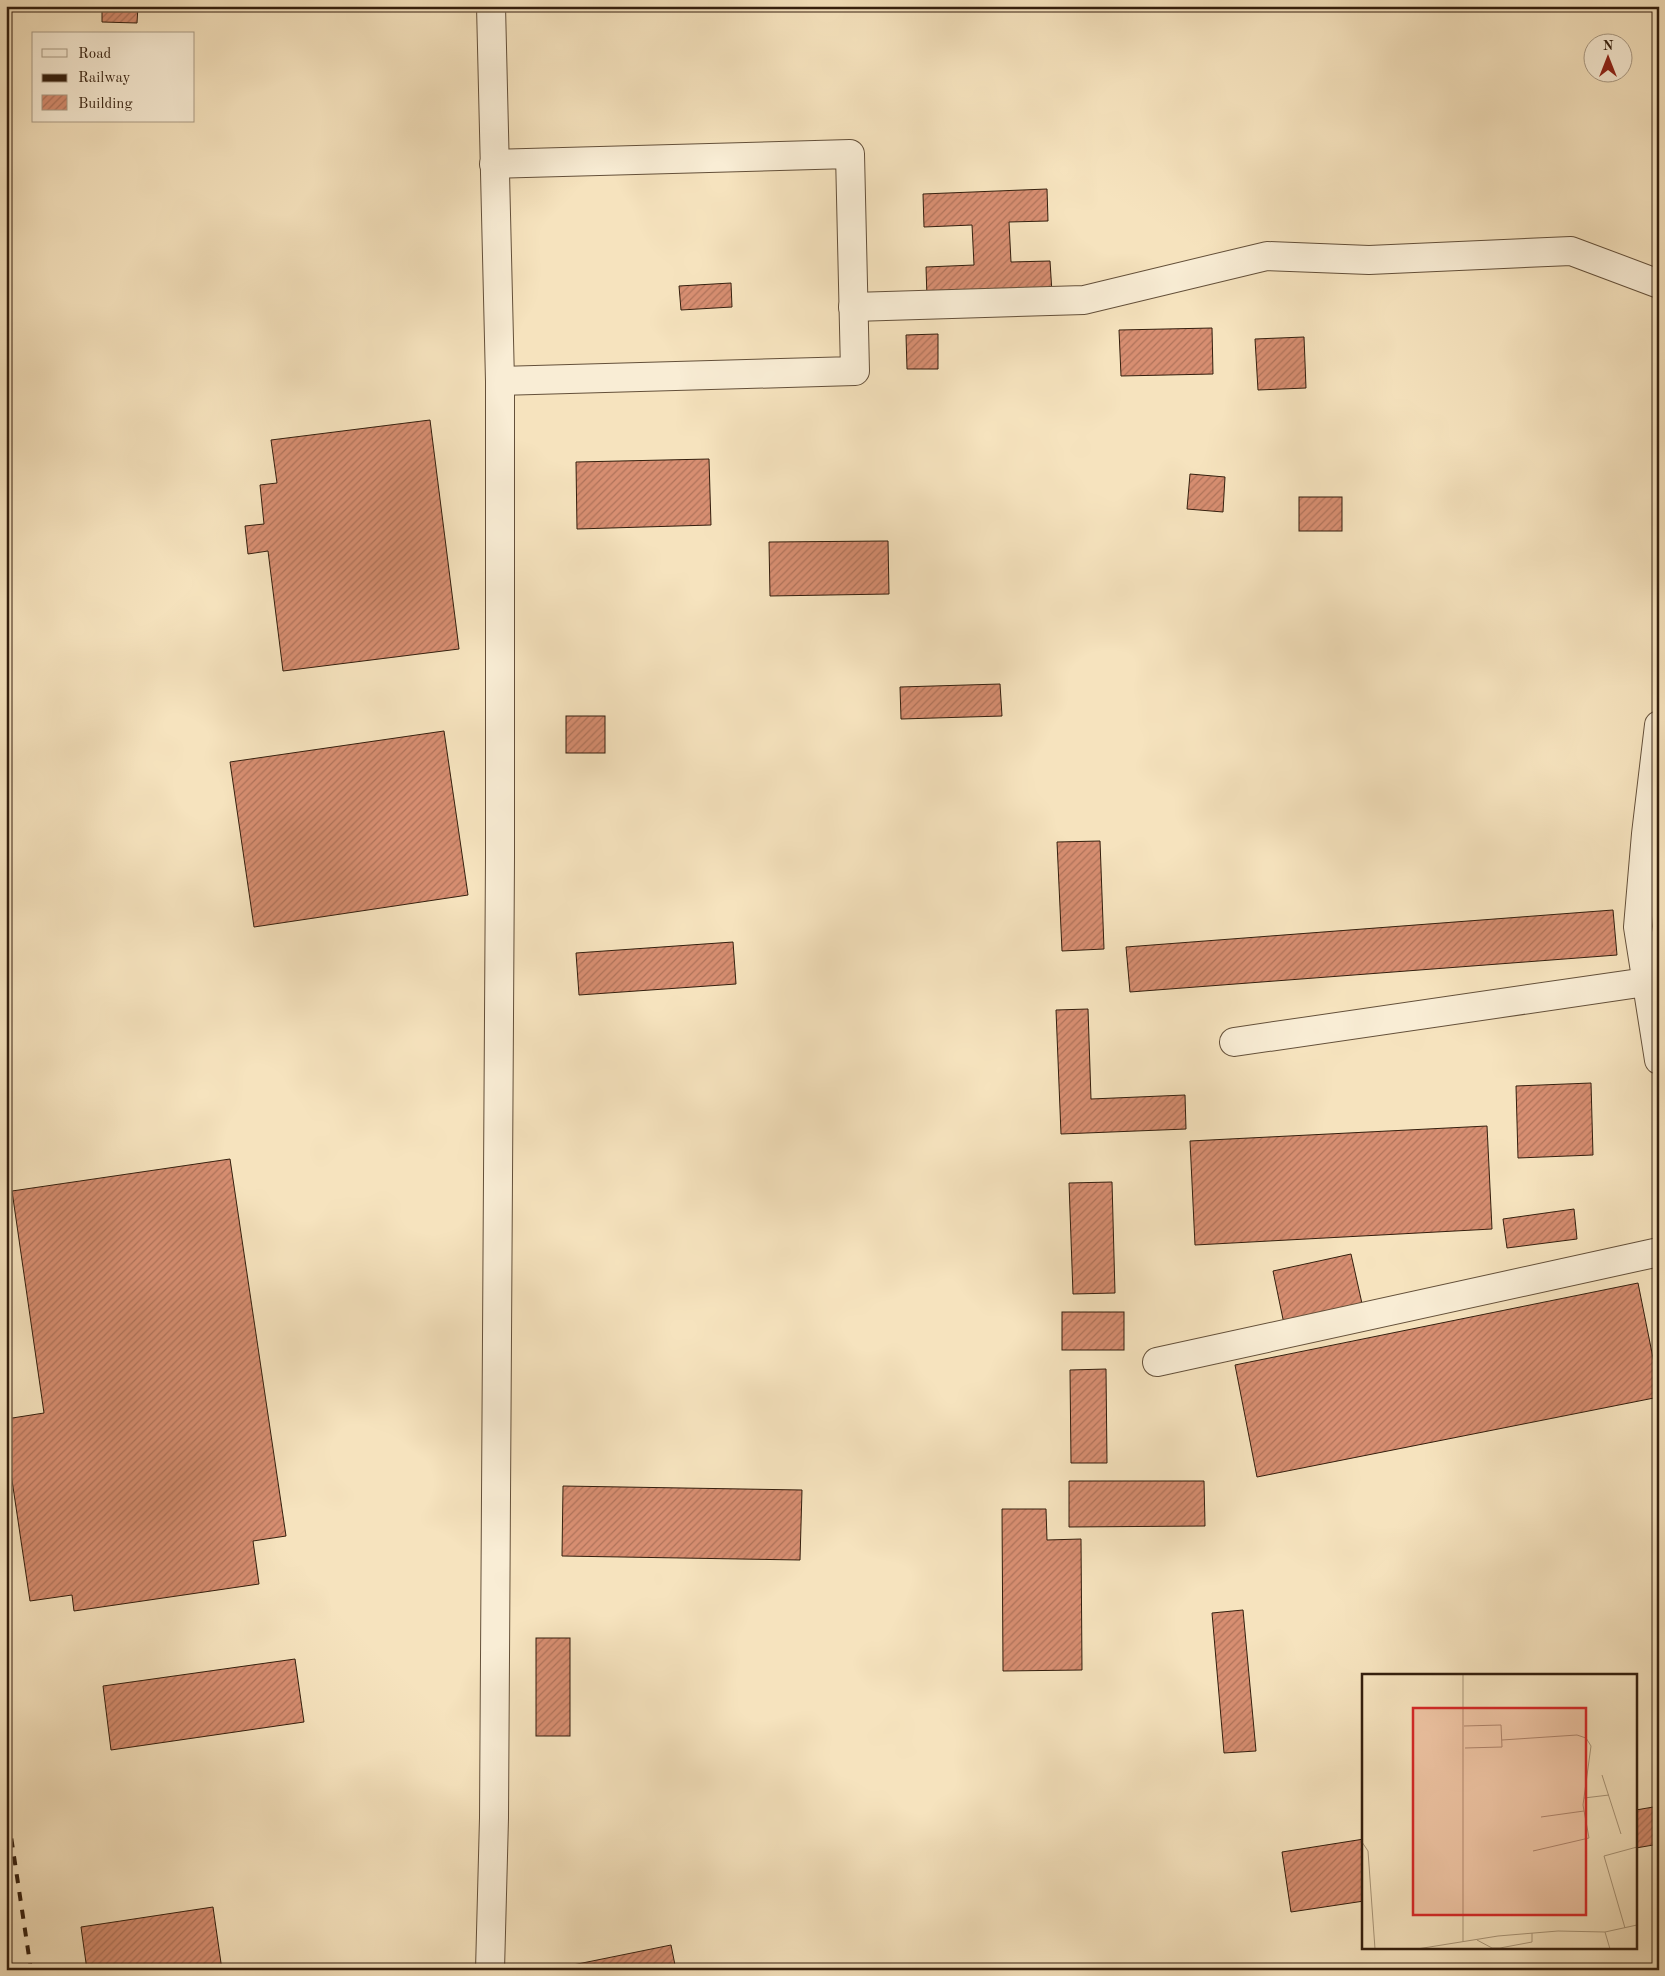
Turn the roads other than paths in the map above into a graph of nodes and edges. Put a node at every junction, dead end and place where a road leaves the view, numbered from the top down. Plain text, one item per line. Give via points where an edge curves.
1 (491, 6) edge
2 (494, 164) junction
3 (1659, 284) edge
4 (853, 307) junction
5 (500, 381) junction
6 (1659, 725) edge
7 (1651, 858) edge
8 (1646, 982) junction
9 (1234, 1042) dead end
10 (1659, 1060) edge
11 (1659, 1252) edge
12 (1157, 1362) dead end
13 (490, 1970) edge

1 - 2 lane
2 - 4 lane via 850,154
2 - 5 lane
3 - 4 lane via 1571,250 1369,260 1267,256 1084,300
4 - 5 lane via 855,371
5 - 13 lane via 494,1818
6 - 7 lane
7 - 8 lane via 1638,927
8 - 9 lane
8 - 10 lane
11 - 12 lane

